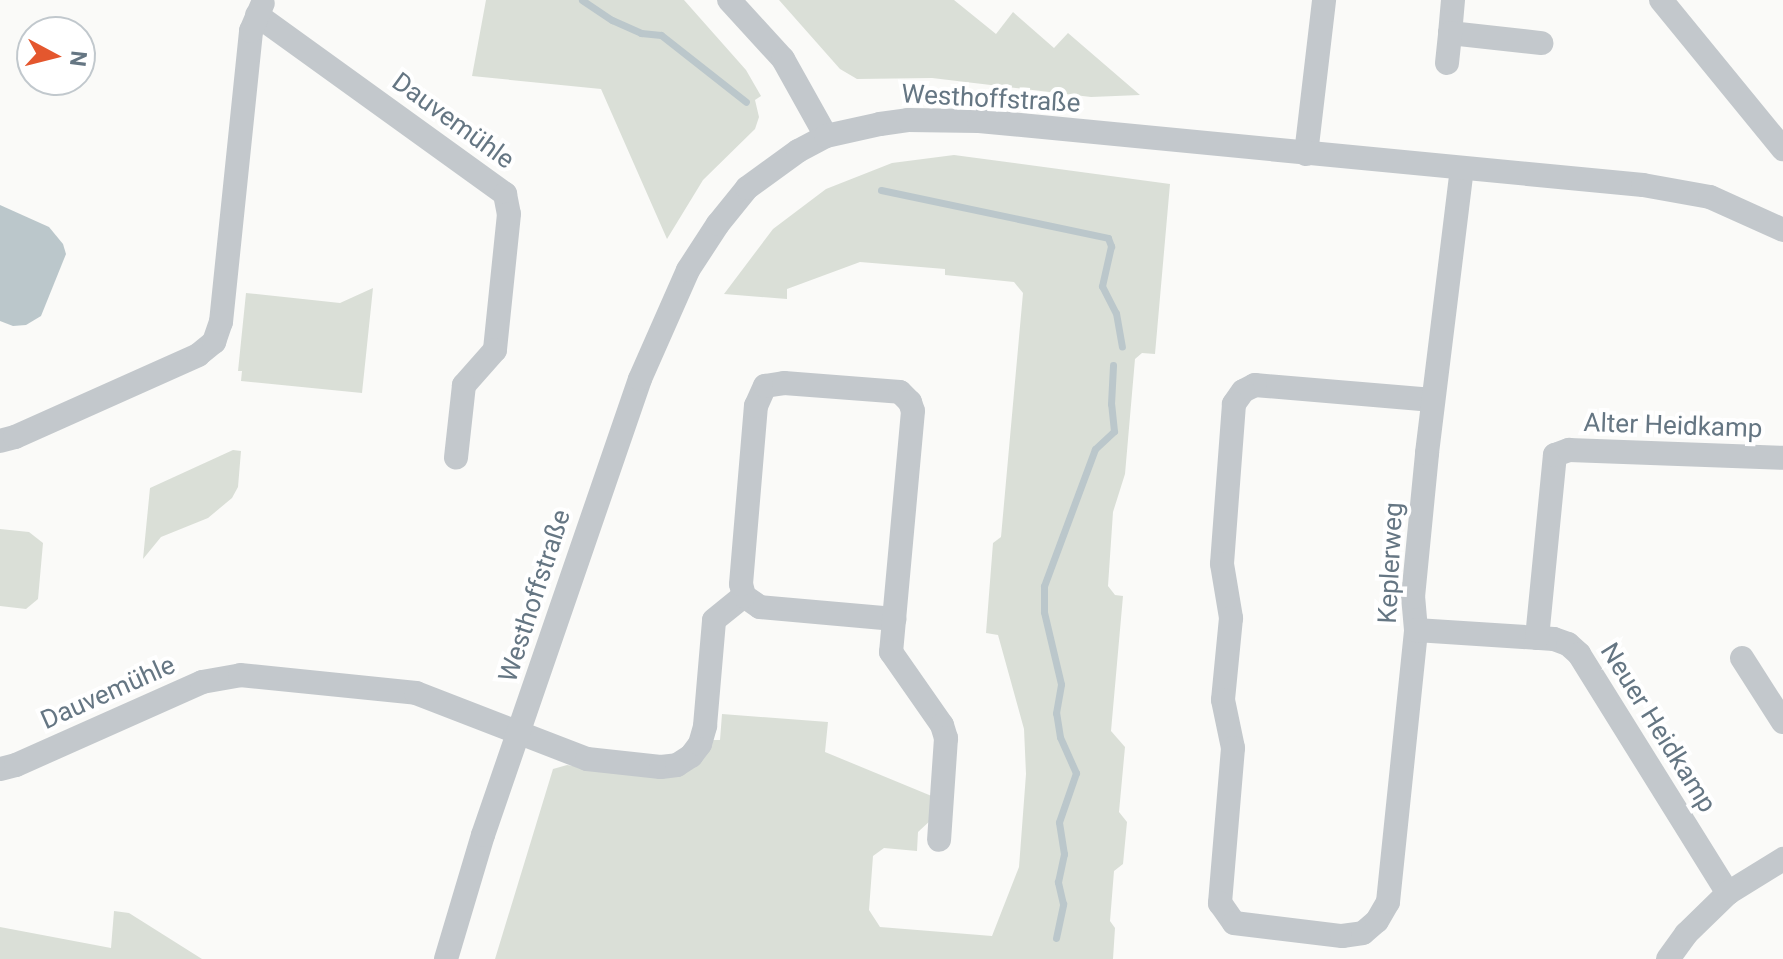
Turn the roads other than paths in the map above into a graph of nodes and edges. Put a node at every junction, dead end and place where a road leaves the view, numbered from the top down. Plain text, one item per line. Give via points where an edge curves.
1 (729, 0) edge
2 (1324, 0) edge
3 (1453, 0) edge
4 (1661, 0) edge
5 (261, 7) edge
6 (1450, 33) junction
7 (1541, 43) dead end
8 (1447, 63) dead end
9 (826, 136) junction
10 (1783, 149) edge
11 (1306, 154) junction
12 (1462, 168) junction
13 (1783, 230) edge
14 (1433, 400) junction
15 (0, 441) edge
16 (456, 458) dead end
17 (1783, 458) edge
18 (744, 596) junction
19 (894, 619) junction
20 (1416, 630) junction
21 (1537, 638) junction
22 (1742, 658) dead end
23 (1783, 722) edge
24 (519, 735) junction
25 (0, 769) edge
26 (939, 840) dead end
27 (1783, 859) edge
28 (1728, 893) junction
29 (446, 959) edge
30 (1668, 959) edge

1 - 9 street via 783,59
2 - 11 street
3 - 6 street
4 - 10 street
5 - 15 street, Dauvemühle via 249,49 221,322 214,342 198,355
5 - 16 street, Dauvemühle via 505,194 509,214 495,350 464,385
6 - 7 street
6 - 8 street
9 - 11 street, Westhoffstraße via 908,120 964,121
9 - 24 street, Westhoffstraße via 747,188 688,270 635,393
11 - 12 street, Westhoffstraße
12 - 13 street, Westhoffstraße via 1643,185 1710,197
12 - 14 street, Keplerweg
14 - 20 street, Keplerweg via 1413,597
14 - 20 street, Keplerweg via 1255,385 1234,404 1222,564 1231,618 1223,700 1233,748 1220,903 1242,926 1342,936 1363,933 1377,921 1388,902
17 - 21 street, Alter Heidkamp via 1569,450 1555,455
18 - 19 street via 760,607
18 - 19 street via 756,406 765,386 900,392 913,411
18 - 24 street, Dauvemühle via 714,620 702,735 691,756 677,765 587,759
19 - 26 street via 891,652 946,738
20 - 21 street, Neuer Heidkamp
21 - 28 street, Neuer Heidkamp via 1568,644 1579,654
22 - 23 street
24 - 25 street, Dauvemühle via 416,693 223,675
24 - 29 street, Westhoffstraße
27 - 28 street
28 - 30 street

